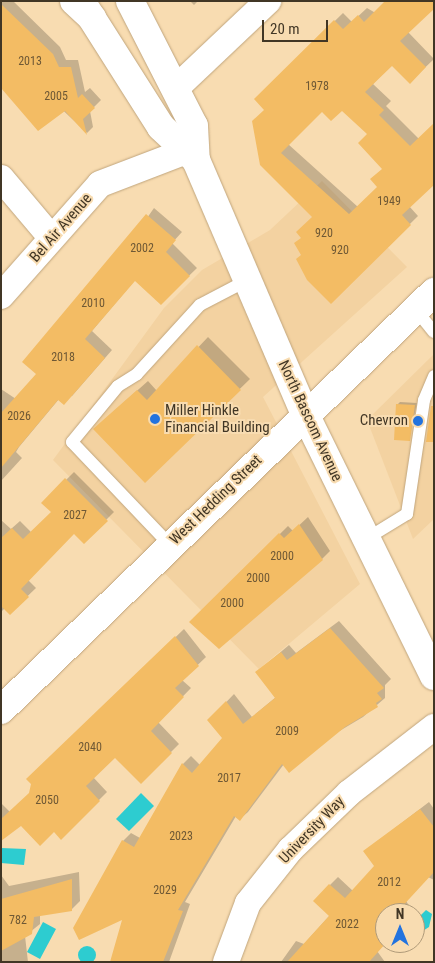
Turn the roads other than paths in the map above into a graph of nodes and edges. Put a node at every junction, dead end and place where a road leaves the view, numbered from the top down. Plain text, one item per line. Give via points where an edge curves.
1 (130, 1) edge
2 (268, 1) edge
3 (82, 7) edge
4 (176, 88) junction
5 (191, 156) junction
6 (1, 178) edge
7 (50, 236) junction
8 (246, 281) junction
9 (1, 296) edge
10 (425, 301) edge
11 (434, 332) edge
12 (434, 376) edge
13 (305, 414) junction
14 (366, 539) junction
15 (170, 545) junction
16 (434, 676) edge
17 (1, 710) edge
18 (434, 727) edge
19 (226, 962) edge

1 - 4 main road, North Bascom Avenue
2 - 4 street
3 - 5 main road, North Bascom Avenue via 161,127
4 - 5 main road, North Bascom Avenue via 194,126
5 - 7 street, Bel Air Avenue via 100,184
5 - 8 main road, North Bascom Avenue
6 - 7 street
7 - 9 street, Bel Air Avenue
8 - 13 main road, North Bascom Avenue
8 - 15 lane via 200,305 137,374 118,386 72,442
10 - 11 lane
10 - 13 main road, West Hedding Street
12 - 14 lane via 424,400 407,514
13 - 14 main road, North Bascom Avenue
13 - 15 main road, West Hedding Street
14 - 16 main road, North Bascom Avenue
15 - 17 main road, West Hedding Street
18 - 19 street, University Way via 349,793 290,850 248,903

